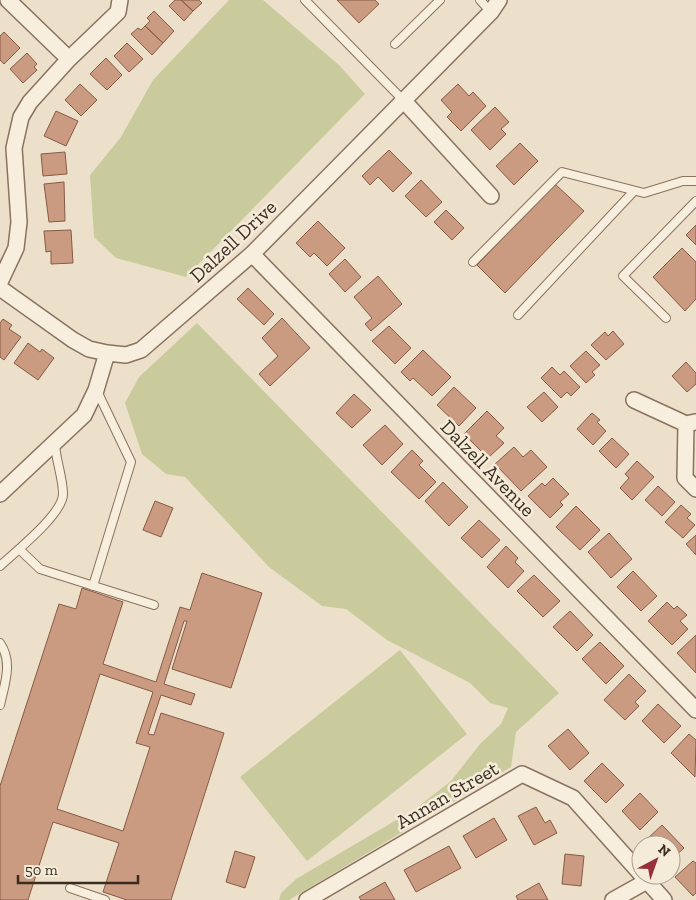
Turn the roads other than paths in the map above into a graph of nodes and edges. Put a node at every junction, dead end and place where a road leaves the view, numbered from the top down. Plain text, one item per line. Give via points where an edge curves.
1 (8, 0) edge
2 (120, 0) edge
3 (305, 0) edge
4 (440, 0) edge
5 (480, 0) edge
6 (495, 6) edge
7 (395, 44) dead end
8 (69, 59) junction
9 (403, 100) junction
10 (696, 181) edge
11 (634, 190) junction
12 (491, 196) dead end
13 (696, 201) edge
14 (252, 254) junction
15 (473, 262) dead end
16 (0, 282) edge
17 (0, 288) edge
18 (518, 315) dead end
19 (666, 318) dead end
20 (107, 353) junction
21 (96, 390) junction
22 (634, 400) dead end
23 (691, 423) edge
24 (55, 442) junction
25 (696, 489) edge
26 (0, 494) edge
27 (19, 549) junction
28 (0, 566) edge
29 (93, 586) junction
30 (154, 605) dead end
31 (0, 642) edge
32 (0, 705) edge
33 (696, 710) edge
34 (631, 863) edge
35 (633, 885) edge
36 (650, 885) edge
37 (70, 888) dead end
38 (105, 900) edge
39 (307, 900) edge
40 (613, 900) edge
41 (664, 900) edge

1 - 8 street
2 - 8 street via 118,12
3 - 9 lane
4 - 7 lane
5 - 6 lane
6 - 9 street, Dalzell Drive
8 - 16 street via 30,102 21,117 14,148 20,222 16,248
9 - 12 street
9 - 14 street, Dalzell Drive
10 - 11 lane via 683,181 644,193
11 - 15 lane via 562,172
11 - 18 lane
13 - 19 lane via 623,276
14 - 20 street, Dalzell Drive via 142,350 126,355
14 - 33 street, Dalzell Avenue
17 - 20 street, Dalzell Drive via 73,340 89,349
20 - 21 street
21 - 24 street via 84,414
21 - 29 lane via 131,462
22 - 23 street
23 - 25 street via 685,478
24 - 26 street
24 - 27 lane via 63,495 59,509
27 - 28 lane
27 - 29 lane via 40,569
29 - 30 lane
31 - 32 lane via 7,653 7,674
34 - 39 street, Annan Street via 574,798 522,774
35 - 40 street
36 - 41 street, Annan Street
37 - 38 lane

